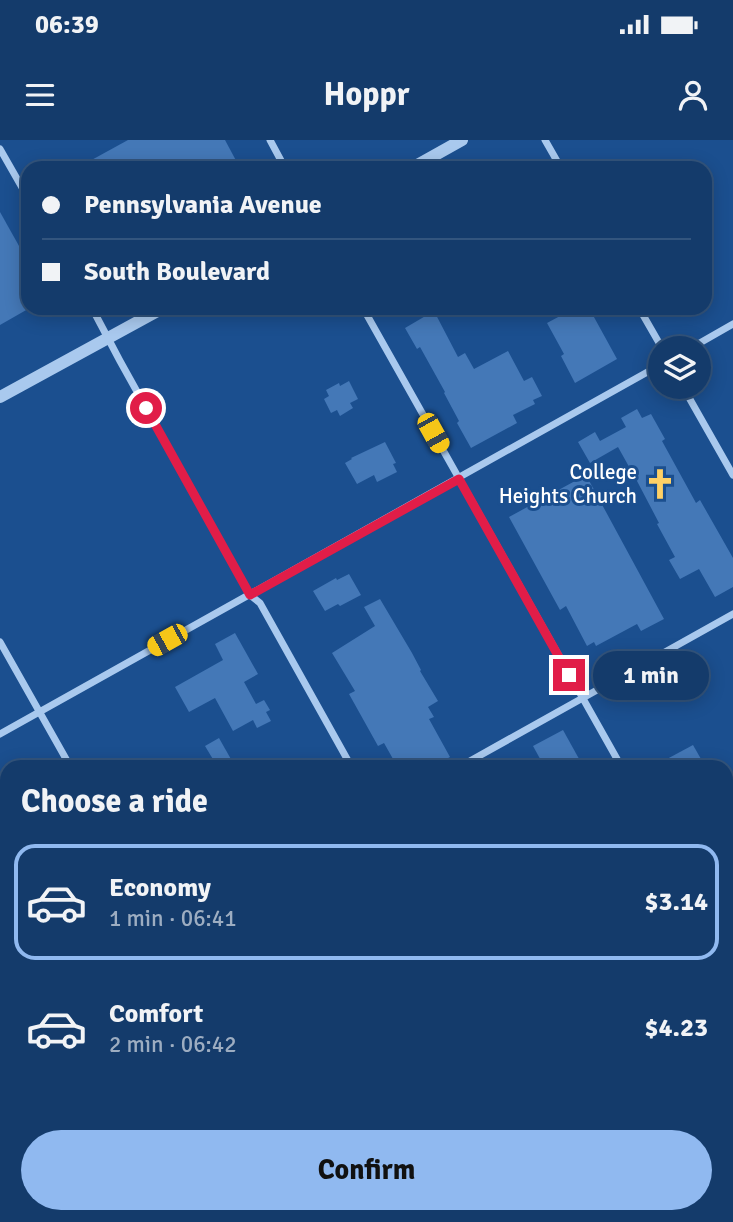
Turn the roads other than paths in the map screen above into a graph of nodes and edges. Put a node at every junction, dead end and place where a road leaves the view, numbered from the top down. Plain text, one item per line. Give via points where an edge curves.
1 (270, 140) edge
2 (463, 140) edge
3 (545, 140) edge
4 (0, 149) edge
5 (281, 161) edge
6 (425, 161) edge
7 (557, 161) edge
8 (21, 186) edge
9 (96, 315) edge
10 (150, 315) edge
11 (367, 315) edge
12 (643, 315) edge
13 (733, 324) edge
14 (655, 336) edge
15 (711, 337) edge
16 (108, 338) junction
17 (648, 372) edge
18 (0, 397) edge
19 (690, 399) edge
20 (733, 475) edge
21 (459, 479) junction
22 (250, 595) junction
23 (733, 614) edge
24 (0, 642) edge
25 (583, 699) junction
26 (39, 713) junction
27 (0, 734) edge
28 (66, 760) edge
29 (348, 760) edge
30 (472, 760) edge
31 (618, 760) edge

1 - 5 street
2 - 6 street
3 - 7 street
4 - 8 street
9 - 16 street
10 - 16 street
11 - 21 street
12 - 14 street
13 - 15 street
16 - 18 street
16 - 22 street
17 - 21 street
19 - 20 street
21 - 22 street
21 - 25 street
22 - 26 street
22 - 29 street via 260,603
23 - 25 street
24 - 26 street
25 - 30 street
25 - 31 street
26 - 27 street
26 - 28 street

